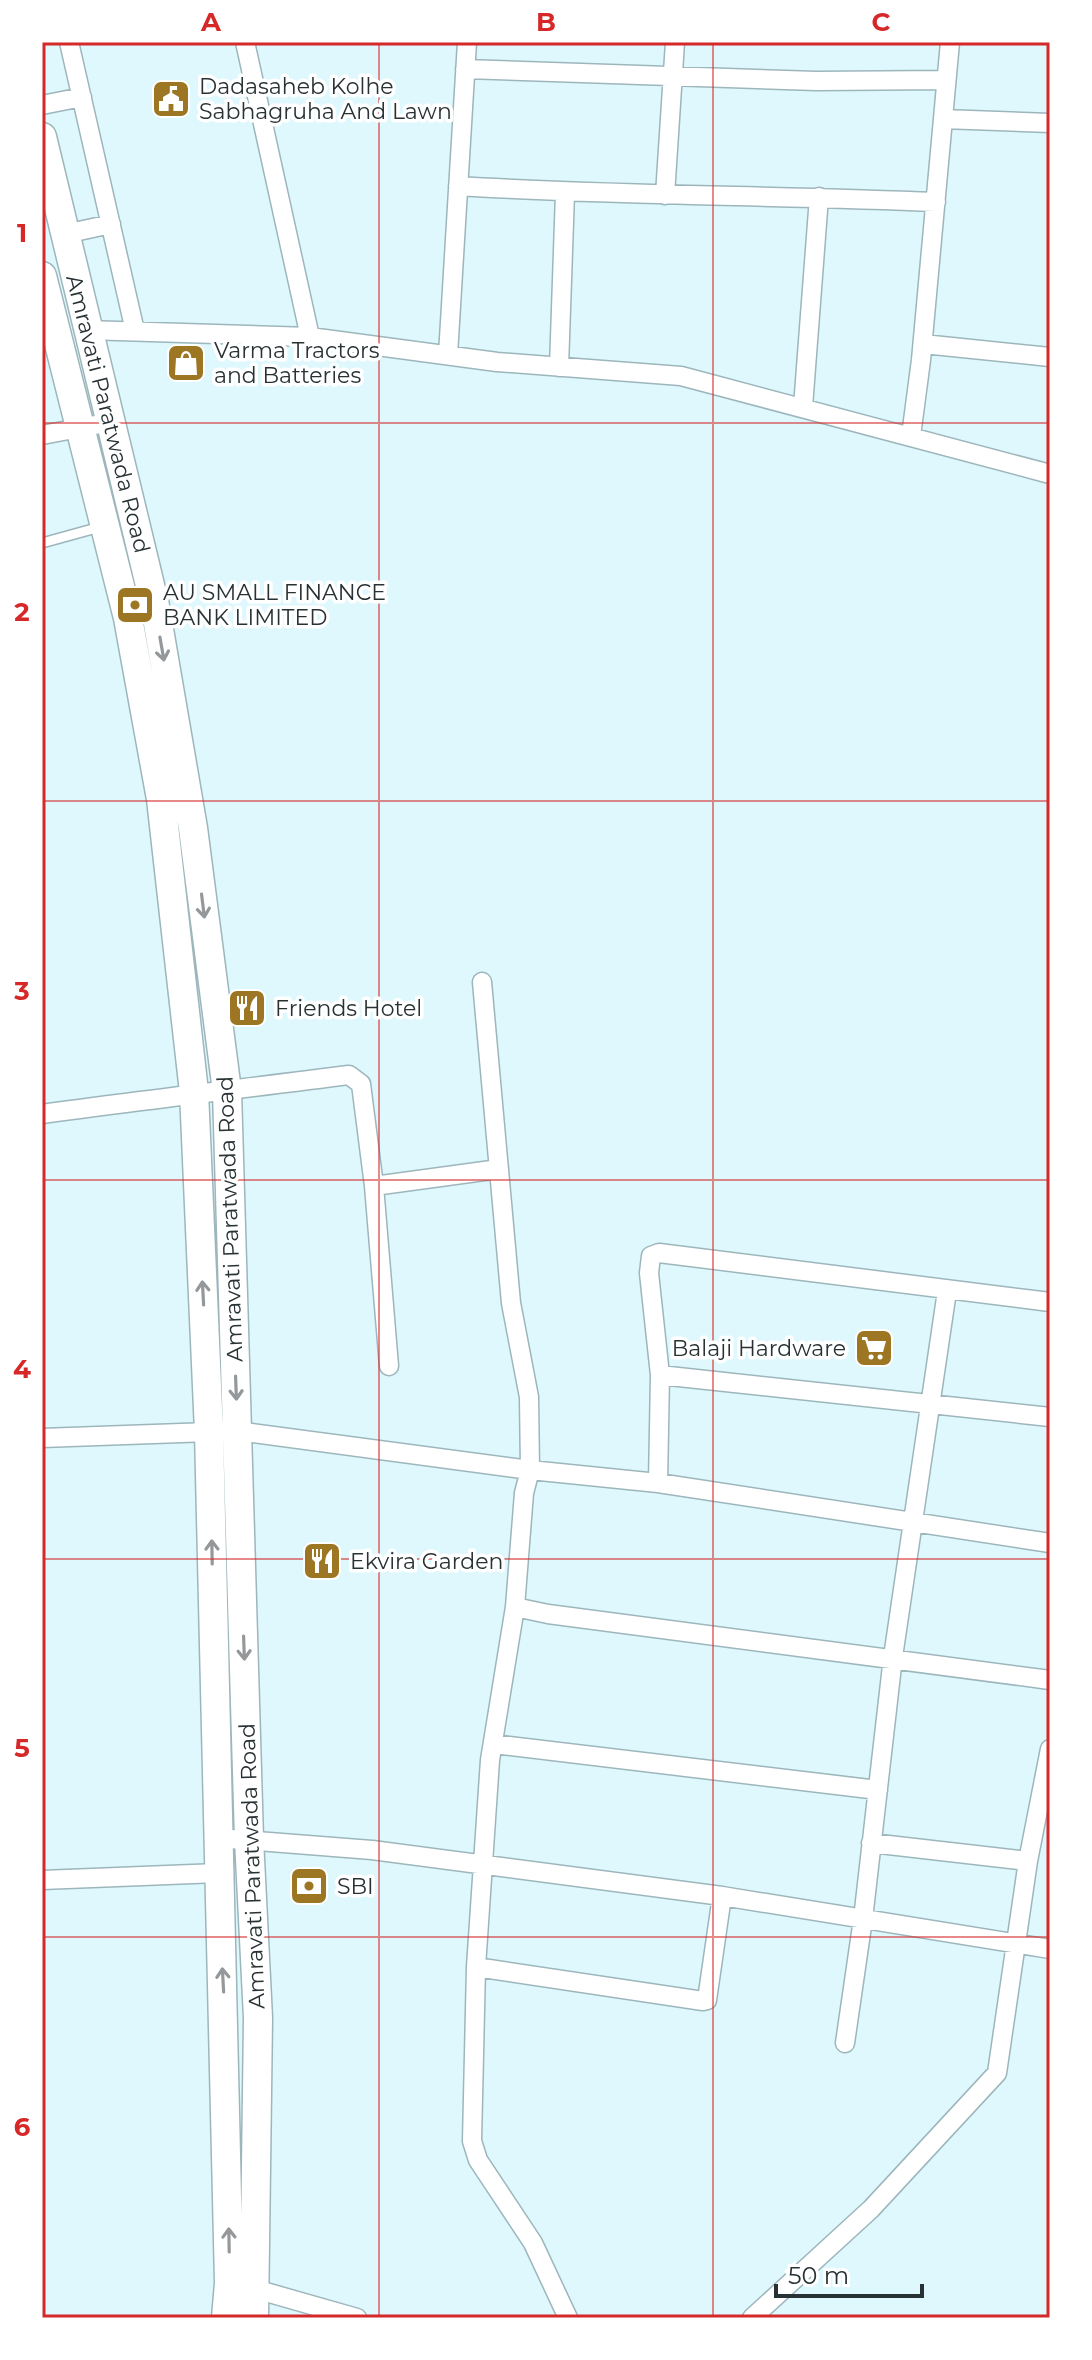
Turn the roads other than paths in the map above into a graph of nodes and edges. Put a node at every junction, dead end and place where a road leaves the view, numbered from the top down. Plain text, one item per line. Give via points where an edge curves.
1 (69, 42) edge
2 (245, 42) edge
3 (467, 42) edge
4 (675, 42) edge
5 (950, 42) edge
6 (465, 69) junction
7 (674, 76) junction
8 (946, 80) junction
9 (82, 97) junction
10 (42, 105) edge
11 (943, 119) junction
12 (1050, 123) edge
13 (42, 137) edge
14 (458, 186) junction
15 (565, 193) junction
16 (665, 195) junction
17 (819, 197) junction
18 (936, 202) junction
19 (111, 224) junction
20 (65, 234) junction
21 (42, 276) edge
22 (86, 330) junction
23 (135, 331) junction
24 (310, 337) junction
25 (923, 344) junction
26 (448, 355) junction
27 (1050, 357) edge
28 (559, 367) junction
29 (803, 407) junction
30 (111, 422) junction
31 (81, 428) junction
32 (42, 435) edge
33 (911, 436) junction
34 (1050, 474) edge
35 (105, 526) junction
36 (42, 543) edge
37 (482, 982) dead end
38 (227, 1091) junction
39 (194, 1092) junction
40 (42, 1114) edge
41 (499, 1169) junction
42 (374, 1186) junction
43 (947, 1291) junction
44 (1050, 1302) edge
45 (389, 1366) dead end
46 (660, 1375) junction
47 (930, 1404) junction
48 (1050, 1417) edge
49 (223, 1432) junction
50 (42, 1438) edge
51 (530, 1470) junction
52 (658, 1483) junction
53 (912, 1524) junction
54 (1050, 1543) edge
55 (515, 1607) junction
56 (893, 1659) junction
57 (1050, 1680) edge
58 (493, 1744) junction
59 (1050, 1749) edge
60 (878, 1790) junction
61 (1044, 1814) edge
62 (218, 1838) junction
63 (249, 1839) junction
64 (871, 1843) junction
65 (1028, 1861) junction
66 (485, 1865) junction
67 (218, 1873) junction
68 (42, 1880) edge
69 (722, 1896) junction
70 (863, 1919) junction
71 (1017, 1945) junction
72 (1050, 1949) edge
73 (476, 1967) junction
74 (845, 2043) dead end
75 (243, 2286) junction
76 (226, 2318) edge
77 (254, 2318) edge
78 (357, 2318) edge
79 (568, 2318) edge
80 (752, 2318) edge

1 - 9 street
2 - 24 street
3 - 6 street
4 - 7 street
5 - 8 street
6 - 7 street
6 - 14 street
7 - 8 street
7 - 16 street
8 - 11 street
9 - 10 street
9 - 19 street
11 - 12 street
11 - 18 street
13 - 20 main road, Amravati Paratwada Road
14 - 15 street
14 - 26 street
15 - 16 street
15 - 28 street
16 - 17 street
17 - 18 street
17 - 29 street
18 - 25 street
19 - 20 street
19 - 23 street
20 - 22 main road, Amravati Paratwada Road
21 - 31 main road, Amravati Paratwada Road
22 - 23 street
22 - 30 main road, Amravati Paratwada Road
23 - 24 street
24 - 26 street
25 - 27 street
25 - 33 street
26 - 28 street
28 - 29 street via 681,376
29 - 33 street
30 - 31 street
30 -> 38 main road, Amravati Paratwada Road via 155,606 193,828
31 - 32 street
31 - 35 main road, Amravati Paratwada Road
33 - 34 street
35 - 36 lane
35 - 39 main road, Amravati Paratwada Road via 128,618 161,799
37 - 41 street
38 - 39 street
38 - 42 street via 356,1078
38 -> 49 main road, Amravati Paratwada Road
39 - 40 street
49 -> 39 main road, Amravati Paratwada Road
41 - 42 street
41 - 51 street via 511,1303 529,1397
42 - 45 street
43 - 44 street
43 - 46 street via 659,1253 651,1256 649,1273
43 - 47 street
46 - 47 street
46 - 52 street
47 - 48 street
47 - 53 street
49 - 50 street
49 - 51 street
62 -> 49 main road, Amravati Paratwada Road
49 -> 63 main road, Amravati Paratwada Road
51 - 52 street
51 - 55 street
52 - 53 street
53 - 54 street
53 - 56 street
55 - 56 street
55 - 58 street
56 - 57 street
56 - 60 street
58 - 60 street
58 - 66 street
59 - 61 street
60 - 64 street
61 - 65 street
62 - 63 street
62 - 67 main road, Amravati Paratwada Road
63 - 66 street
63 - 75 main road, Amravati Paratwada Road via 258,2018
64 - 65 street
64 - 70 street
65 - 71 street
66 - 69 street
66 - 73 street
67 - 68 street
75 -> 67 main road, Amravati Paratwada Road
69 - 70 street
69 - 73 street via 707,2000
70 - 71 street
70 - 74 street
71 - 72 street
71 - 80 street via 1001,2062 990,2083 871,2209
73 - 79 street via 474,2152 533,2243
75 - 76 main road, Amravati Paratwada Road
75 - 77 main road, Amravati Paratwada Road
75 - 78 street

